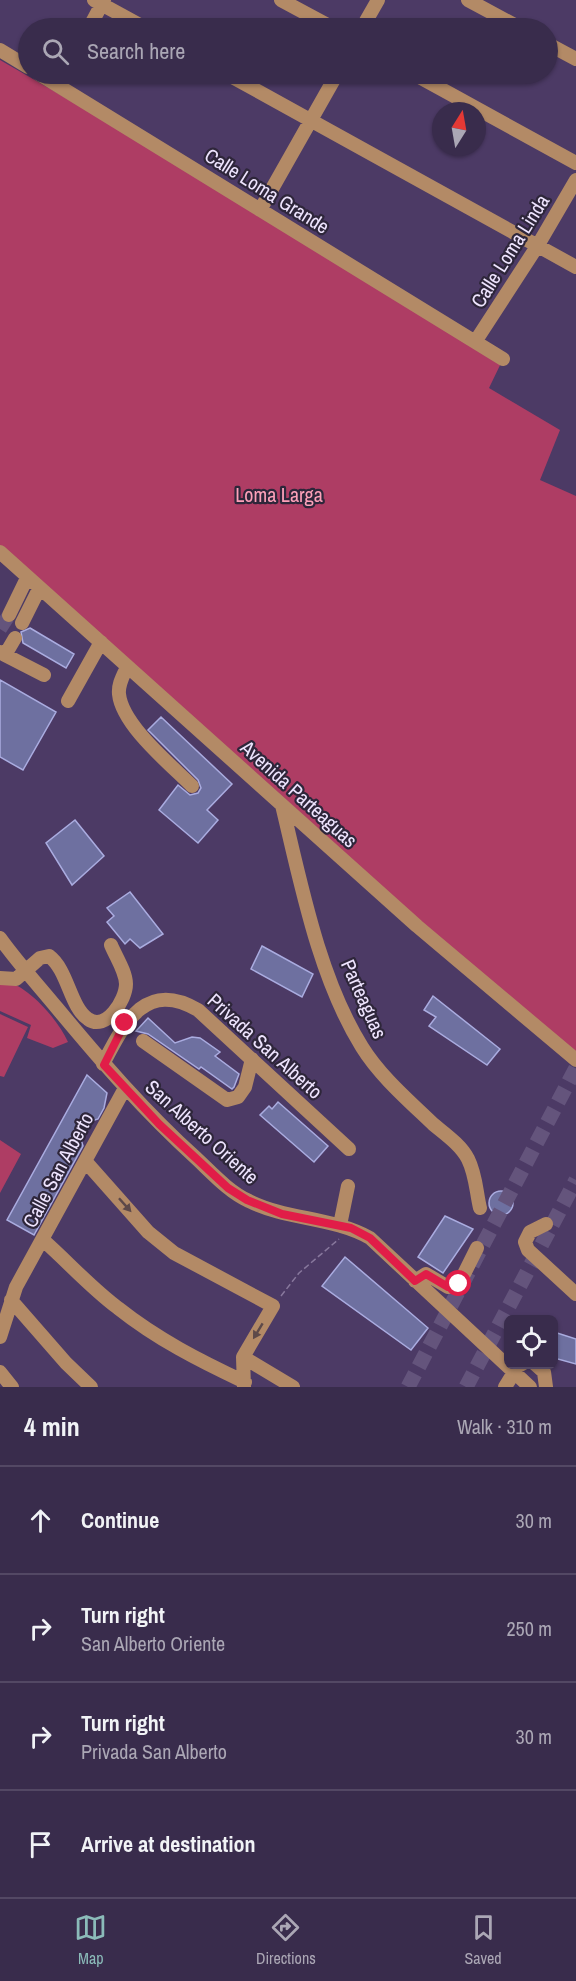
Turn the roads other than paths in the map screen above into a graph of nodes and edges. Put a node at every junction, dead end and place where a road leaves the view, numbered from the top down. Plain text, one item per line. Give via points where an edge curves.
1 (281, 0) edge
2 (378, 0) edge
3 (468, 0) edge
4 (100, 2) edge
5 (93, 18) edge
6 (128, 18) edge
7 (314, 18) edge
8 (368, 18) edge
9 (501, 18) edge
10 (558, 49) edge
11 (0, 50) edge
12 (576, 59) edge
13 (18, 61) edge
14 (69, 84) edge
15 (245, 84) edge
16 (331, 84) edge
17 (432, 84) edge
18 (311, 120) junction
19 (576, 163) edge
20 (576, 180) edge
21 (260, 210) junction
22 (538, 245) junction
23 (576, 267) edge
24 (475, 342) junction
25 (503, 359) dead end
26 (0, 552) edge
27 (27, 578) junction
28 (39, 589) junction
29 (9, 615) tunnel mouth
30 (22, 623) tunnel mouth
31 (15, 638) dead end
32 (101, 642) junction
33 (2, 654) edge
34 (127, 667) junction
35 (44, 675) dead end
36 (68, 701) dead end
37 (192, 786) dead end
38 (282, 805) junction
39 (0, 938) edge
40 (111, 945) dead end
41 (26, 972) junction
42 (0, 978) edge
43 (143, 1041) dead end
44 (252, 1059) junction
45 (576, 1060) edge
46 (104, 1065) junction
47 (125, 1088) junction
48 (350, 1149) dead end
49 (86, 1162) junction
50 (348, 1186) dead end
51 (480, 1208) dead end
52 (546, 1224) dead end
53 (345, 1227) junction
54 (43, 1240) junction
55 (477, 1248) dead end
56 (415, 1281) junction
57 (576, 1294) edge
58 (11, 1300) junction
59 (0, 1337) edge
60 (504, 1356) edge
61 (243, 1357) junction
62 (517, 1369) edge
63 (519, 1369) edge
64 (540, 1369) edge
65 (0, 1372) edge
66 (244, 1384) edge
67 (12, 1387) edge
68 (92, 1387) edge
69 (293, 1387) edge
70 (505, 1387) edge
71 (530, 1387) edge
72 (546, 1387) edge

1 - 7 street
2 - 8 street
3 - 9 street
4 - 5 street
4 - 6 street
10 - 12 street
11 - 13 street
14 - 21 street, Calle Loma Grande
15 - 18 street
16 - 18 street
17 - 19 street
18 - 21 street
18 - 22 street
20 - 22 street, Calle Loma Linda
21 - 24 street, Calle Loma Grande
22 - 23 street
22 - 24 street, Calle Loma Linda
24 - 25 street, Calle Loma Grande
26 - 27 street, Avenida Parteaguas
27 - 28 street, Avenida Parteaguas
27 - 29 street
28 - 30 street
28 - 32 street, Avenida Parteaguas
31 - 33 street
32 - 34 street, Avenida Parteaguas
32 - 36 street
33 - 35 street
34 - 37 street via 119,686 124,710 147,741
34 - 38 street, Avenida Parteaguas
38 - 45 street, Avenida Parteaguas
38 - 51 street, Parteaguas via 316,933 348,1021 383,1075 463,1151 476,1178
39 - 41 street, San Alberto Oriente
40 - 41 street via 126,984 122,1000 103,1021 92,1021 83,1014 52,958 40,958
41 - 42 street via 16,979
41 - 46 street, San Alberto Oriente
43 - 44 street via 227,1100 238,1097 245,1087
44 - 46 street, Privada San Alberto via 198,1010 166,1000 132,1014
44 - 48 street, Privada San Alberto
46 - 47 street, San Alberto Oriente
47 - 49 street, Calle San Alberto
47 - 53 street, San Alberto Oriente via 228,1188 282,1214
49 - 54 street, Calle San Alberto
49 -> 61 street via 148,1232 174,1254 273,1306
50 - 53 street
52 - 57 street via 530,1232 525,1242 528,1250
53 - 56 street, San Alberto Oriente via 370,1238
54 - 58 street, Calle San Alberto
54 - 66 street via 143,1327
55 - 56 street via 459,1284 448,1287 426,1274
56 - 60 street, San Alberto Oriente
58 - 59 street, Calle San Alberto
58 - 68 street
61 - 66 street
61 - 69 street
62 - 70 street
63 - 71 street, San Alberto Oriente
64 - 72 street
65 - 67 street

